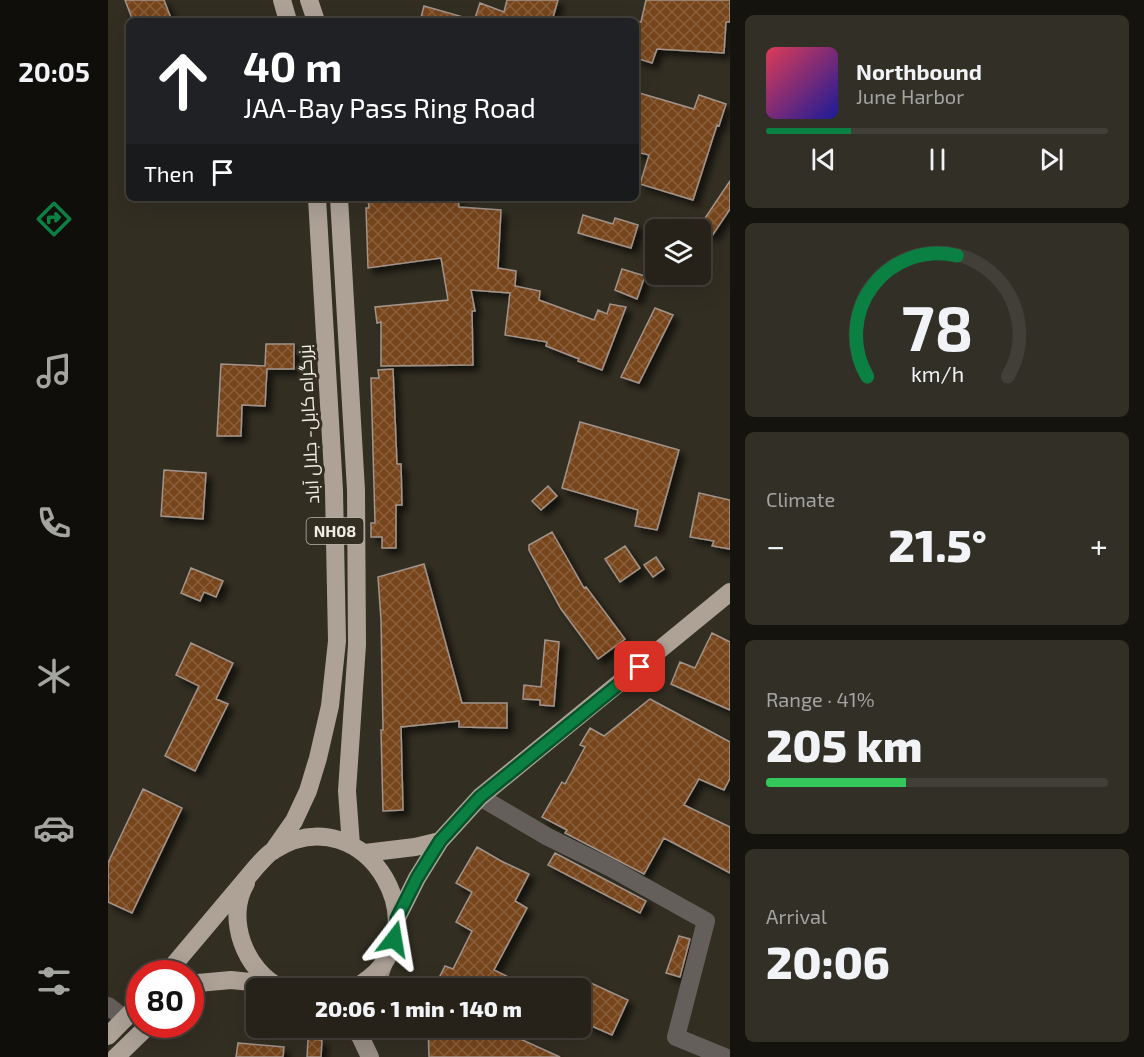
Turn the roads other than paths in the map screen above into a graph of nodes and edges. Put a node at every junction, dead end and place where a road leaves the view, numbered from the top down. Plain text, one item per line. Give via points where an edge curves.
1 (282, 0) edge
2 (309, 0) edge
3 (287, 18) edge
4 (315, 18) edge
5 (317, 201) edge
6 (339, 201) edge
7 (334, 489) junction
8 (356, 490) junction
9 (730, 592) edge
10 (480, 797) junction
11 (440, 841) junction
12 (358, 849) junction
13 (273, 850) junction
14 (257, 866) junction
15 (397, 918) junction
16 (386, 957) junction
17 (178, 960) edge
18 (267, 978) edge
19 (368, 978) edge
20 (379, 978) edge
21 (204, 982) edge
22 (246, 982) edge
23 (108, 1006) edge
24 (125, 1019) joint
25 (108, 1036) edge
26 (136, 1038) edge
27 (361, 1038) edge
28 (370, 1038) edge
29 (116, 1057) edge
30 (371, 1057) edge
31 (725, 1057) edge

1 - 3 highway
2 - 4 highway
5 - 7 highway, بزرگراه کابل- جلال آباد / NH08
6 - 8 highway, NH08
7 - 8 highway
7 - 13 highway, بزرگراه کابل- جلال آباد / NH08 via 337,642 330,706 308,791 294,821
8 - 12 highway, NH08 via 357,645 347,791
9 - 10 highway
10 - 11 highway
10 - 31 street via 706,921 676,1037
11 - 12 highway via 415,847
11 - 15 highway
12 - 13 highway, بزرگراه کابل- جلال آباد / NH08 via 315,837
12 - 15 highway via 382,872 394,894
13 - 14 highway, بزرگراه کابل- جلال آباد / NH08
14 - 17 highway, بزرگراه کابل- جلال آباد / NH08
14 - 18 highway, بزرگراه کابل- جلال آباد / NH08 via 243,889 237,915 241,941 253,965
15 - 16 highway
16 - 19 highway
16 - 20 main road
21 - 22 highway, بزرگراه کابل- جلال آباد / NH08
23 - 24 street
24 - 25 highway
26 - 29 highway
27 - 30 main road
28 - 30 main road

